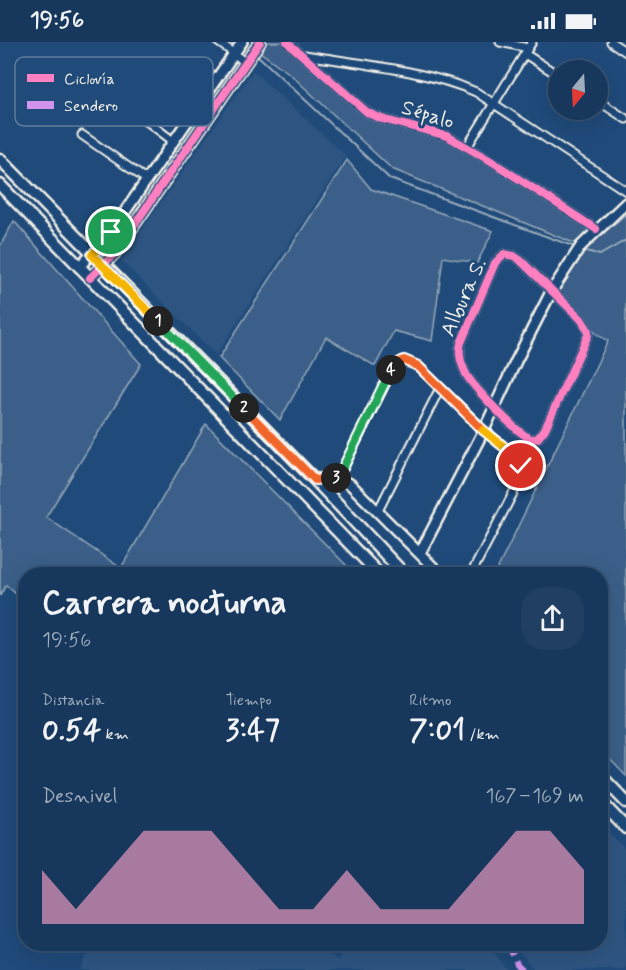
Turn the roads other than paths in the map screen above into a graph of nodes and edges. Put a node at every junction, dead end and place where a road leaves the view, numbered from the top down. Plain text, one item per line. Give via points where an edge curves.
1 (218, 42) edge
2 (260, 42) edge
3 (287, 42) edge
4 (500, 42) edge
5 (611, 42) edge
6 (238, 48) edge
7 (528, 48) edge
8 (626, 52) edge
9 (304, 54) junction
10 (247, 63) junction
11 (548, 66) edge
12 (213, 83) edge
13 (494, 104) junction
14 (608, 107) edge
15 (213, 112) edge
16 (626, 119) edge
17 (153, 126) edge
18 (183, 126) edge
19 (203, 126) edge
20 (82, 135) dead end
21 (173, 141) junction
22 (467, 147) junction
23 (0, 159) edge
24 (147, 180) junction
25 (0, 185) edge
26 (626, 190) edge
27 (626, 203) edge
28 (596, 230) junction
29 (92, 255) junction
30 (103, 266) junction
31 (79, 267) junction
32 (90, 278) junction
33 (551, 292) junction
34 (440, 388) junction
35 (493, 409) junction
36 (485, 428) junction
37 (338, 478) junction
38 (315, 480) junction
39 (378, 511) junction
40 (420, 553) junction
41 (372, 567) edge
42 (397, 567) edge
43 (433, 567) edge
44 (475, 567) edge
45 (608, 783) edge
46 (626, 802) edge
47 (608, 809) edge
48 (626, 828) edge

1 - 6 street
2 - 10 street
3 - 9 street, Sépalo
4 - 7 street
5 - 8 street
6 - 10 street
6 - 12 street
7 - 11 street
7 - 13 street
9 - 13 street via 451,83
9 - 22 street, Sépalo via 368,113 447,136
10 - 15 street
13 - 22 street
13 - 26 street
14 - 16 street
17 - 21 street
18 - 21 street
19 - 30 street
20 - 24 street
21 - 24 street
22 - 28 street, Sépalo
23 - 29 main road
24 - 29 street
25 - 31 main road
27 - 28 street
28 - 33 street
29 - 30 main road
29 - 31 street
30 - 32 street
30 - 38 main road
31 - 32 main road
32 - 41 main road
33 - 35 street
33 - 35 street via 581,319 588,335 544,429 534,439
33 - 35 street, Albura S. via 514,256 504,254 495,263 459,355 471,382
34 - 36 street
34 - 37 street via 418,366 404,360 398,363 389,373
34 - 39 street
35 - 36 street
36 - 40 street
36 - 44 street via 513,454 521,466 520,480
37 - 38 street
37 - 39 street via 350,484
38 - 42 main road
39 - 40 street
40 - 43 street
45 - 46 main road
47 - 48 main road

